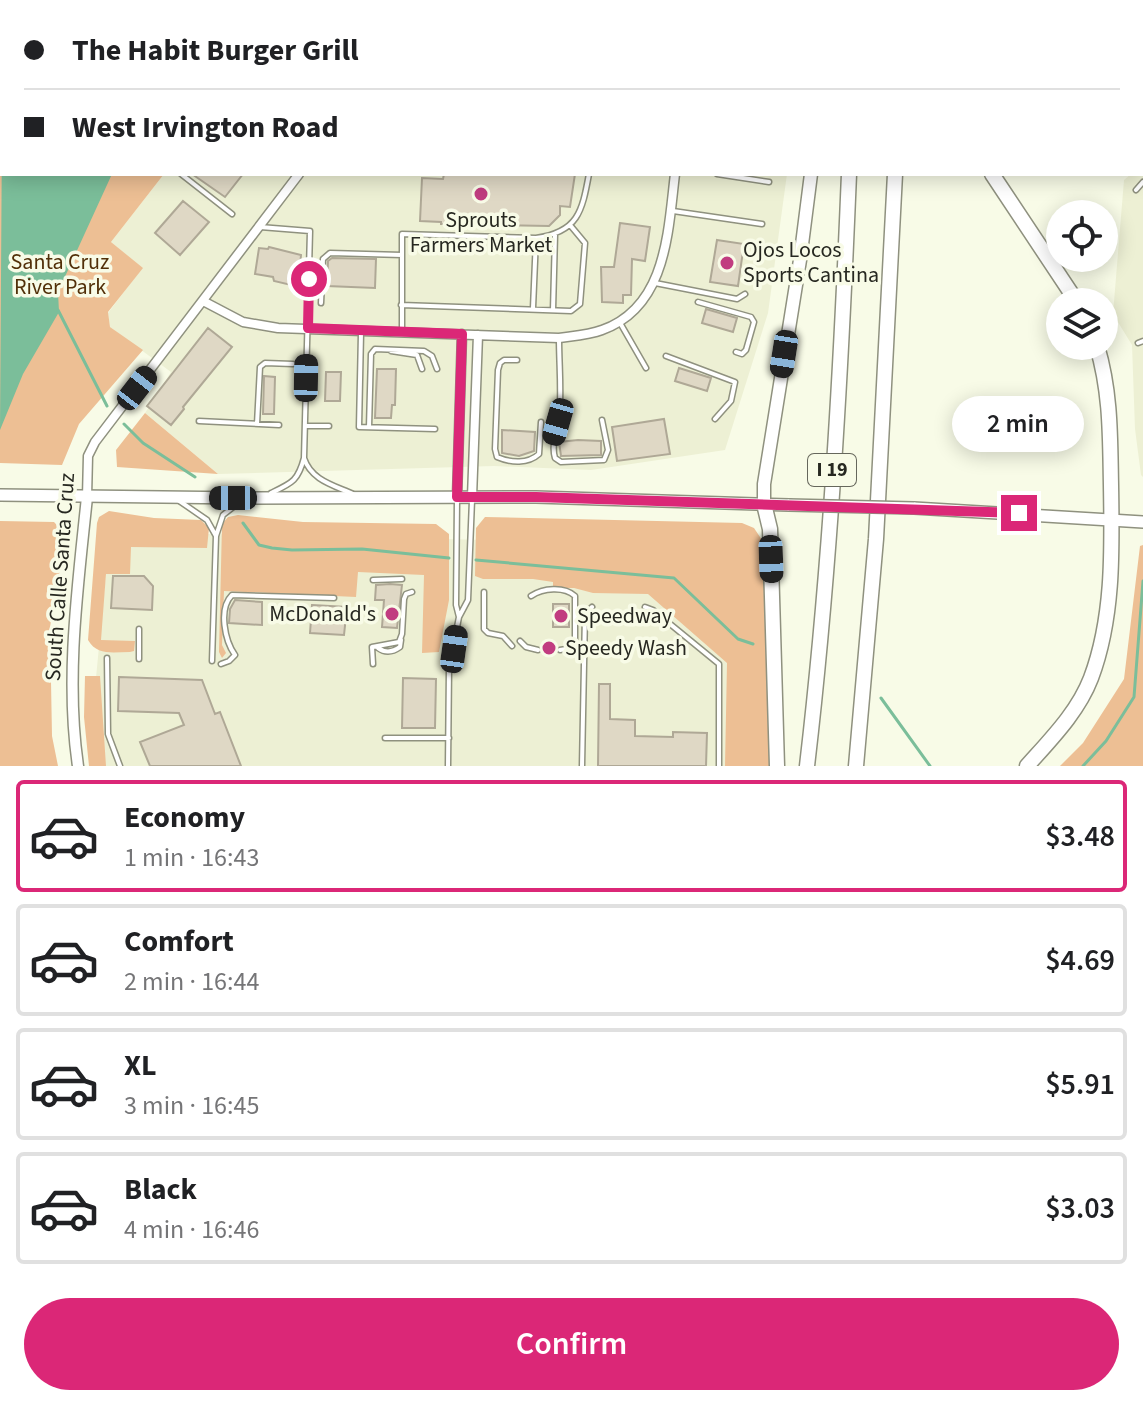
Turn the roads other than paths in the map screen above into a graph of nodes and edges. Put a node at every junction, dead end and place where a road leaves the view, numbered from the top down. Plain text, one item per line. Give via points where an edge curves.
1 (184, 176) edge
2 (297, 176) edge
3 (588, 176) edge
4 (675, 176) edge
5 (732, 176) edge
6 (811, 176) edge
7 (849, 176) edge
8 (895, 176) edge
9 (993, 176) edge
10 (769, 182) dead end
11 (1143, 182) edge
12 (1136, 190) dead end
13 (670, 211) junction
14 (232, 214) dead end
15 (762, 224) dead end
16 (570, 225) junction
17 (259, 226) junction
18 (555, 235) junction
19 (536, 238) junction
20 (402, 255) junction
21 (655, 283) junction
22 (1068, 288) edge
23 (745, 294) dead end
24 (203, 301) junction
25 (698, 302) dead end
26 (321, 303) dead end
27 (401, 305) junction
28 (533, 308) junction
29 (553, 310) junction
30 (619, 321) junction
31 (308, 328) junction
32 (361, 330) junction
33 (402, 332) junction
34 (462, 334) junction
35 (478, 335) junction
36 (559, 338) junction
37 (387, 349) junction
38 (736, 352) dead end
39 (666, 356) dead end
40 (517, 360) dead end
41 (1100, 360) edge
42 (293, 364) dead end
43 (646, 368) dead end
44 (422, 369) dead end
45 (437, 369) dead end
46 (715, 419) dead end
47 (602, 420) dead end
48 (199, 421) dead end
49 (541, 422) dead end
50 (257, 424) junction
51 (279, 425) dead end
52 (305, 426) junction
53 (329, 426) dead end
54 (369, 427) junction
55 (435, 429) dead end
56 (304, 458) junction
57 (0, 495) edge
58 (87, 497) junction
59 (457, 497) junction
60 (472, 497) junction
61 (174, 498) junction
62 (251, 498) junction
63 (363, 498) junction
64 (764, 504) junction
65 (1111, 520) junction
66 (1143, 522) edge
67 (216, 536) junction
68 (402, 579) dead end
69 (373, 580) dead end
70 (412, 592) dead end
71 (484, 592) dead end
72 (531, 596) dead end
73 (334, 598) dead end
74 (592, 607) dead end
75 (645, 607) dead end
76 (459, 617) junction
77 (139, 629) dead end
78 (520, 641) dead end
79 (512, 646) dead end
80 (538, 650) dead end
81 (560, 650) dead end
82 (107, 658) dead end
83 (139, 659) dead end
84 (212, 661) dead end
85 (221, 664) dead end
86 (373, 664) dead end
87 (385, 738) dead end
88 (449, 738) junction
89 (78, 766) edge
90 (120, 766) edge
91 (448, 766) edge
92 (582, 766) edge
93 (719, 766) edge
94 (777, 766) edge
95 (807, 766) edge
96 (856, 766) edge
97 (1027, 766) edge

1 - 14 lane
2 - 17 street, South Calle Santa Cruz
3 - 16 lane via 577,219
4 - 13 street
5 - 10 lane
6 - 64 main road
7 - 95 highway, I 19 via 821,647
8 - 96 highway, I 19 via 877,525
9 - 22 highway
11 - 12 lane
13 - 15 lane
13 - 21 street
16 - 18 lane
16 - 29 lane via 585,243 580,304 571,311
17 - 24 street, South Calle Santa Cruz
17 - 31 lane via 310,231
18 - 19 lane
18 - 29 lane
19 - 20 lane via 402,234
19 - 28 lane
20 - 26 lane via 330,253 323,259
20 - 27 lane
21 - 23 lane via 737,299
21 - 30 street
24 - 31 street via 243,322
24 - 58 street, South Calle Santa Cruz via 91,447
25 - 38 lane via 751,317 746,350
27 - 28 lane
27 - 33 lane
28 - 29 lane
30 - 36 street via 603,330
30 - 43 lane
31 - 32 street
31 - 52 lane
32 - 33 street
32 - 54 lane via 359,427
33 - 34 street
34 - 35 street
34 - 59 street
35 - 36 street
35 - 60 street
36 - 47 lane via 555,458 561,462 606,457
37 - 44 lane via 417,355
37 - 45 lane via 424,351
37 - 54 lane via 371,354
39 - 46 lane via 735,382 731,401
40 - 49 lane via 504,360 498,370 497,457 535,458
41 - 65 highway via 1110,406
42 - 50 lane via 260,367
48 - 50 lane
50 - 51 lane
52 - 53 lane
52 - 56 lane
54 - 55 lane
56 - 62 lane via 295,481
56 - 63 lane via 319,479
57 - 58 main road
58 - 61 main road
58 - 89 street, South Calle Santa Cruz via 73,670
59 - 60 main road
59 - 63 main road
59 - 76 lane
60 - 64 main road
60 - 76 lane via 468,600
61 - 62 main road
61 - 67 lane via 207,520
62 - 63 main road
62 - 67 lane via 223,515
64 - 65 main road, bridge
64 - 94 highway via 770,529
65 - 66 main road
65 - 97 highway via 1106,618 1090,680 1062,726
67 - 84 lane
68 - 69 lane
70 - 86 lane via 404,599 402,638 397,644 374,647
71 - 79 lane via 484,629
72 - 81 lane via 546,590 566,590 575,596 574,646
73 - 85 lane via 229,597 225,632 235,655
74 - 92 lane via 585,614
75 - 93 lane via 719,664
76 - 88 lane via 449,668
77 - 83 lane
78 - 80 lane
82 - 90 lane via 108,734
87 - 88 lane
88 - 91 lane

